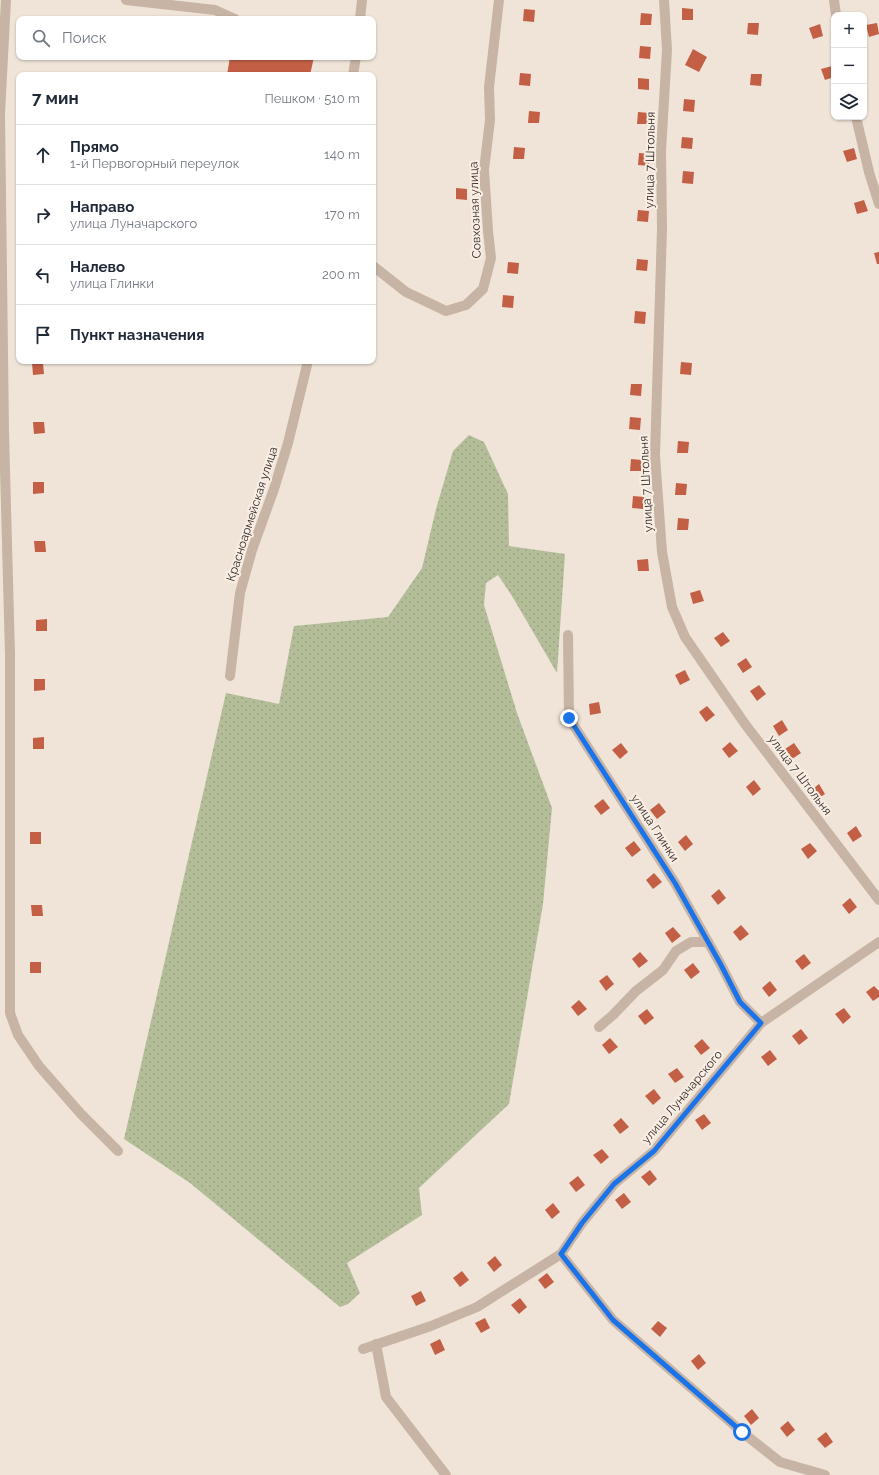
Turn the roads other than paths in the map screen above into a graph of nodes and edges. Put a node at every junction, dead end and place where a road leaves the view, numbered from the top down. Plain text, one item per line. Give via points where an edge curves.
1 (6, 0) edge
2 (126, 0) edge
3 (362, 0) edge
4 (499, 0) edge
5 (664, 0) edge
6 (834, 0) edge
7 (836, 12) edge
8 (229, 16) edge
9 (360, 16) edge
10 (356, 60) edge
11 (354, 72) edge
12 (0, 114) edge
13 (857, 120) edge
14 (879, 204) edge
15 (376, 268) edge
16 (307, 364) edge
17 (2, 432) edge
18 (568, 636) dead end
19 (230, 676) dead end
20 (879, 900) edge
21 (708, 942) junction
22 (879, 942) edge
23 (761, 1023) junction
24 (599, 1027) dead end
25 (118, 1151) dead end
26 (561, 1254) junction
27 (376, 1344) junction
28 (363, 1349) dead end
29 (446, 1475) edge
30 (825, 1475) edge

1 - 12 street
2 - 8 street via 216,10
3 - 9 street
4 - 15 street, Совхозная улица via 489,87 490,120 484,170 491,258 484,289 466,305 446,311 406,292
5 - 20 street, улица 7 Штольня via 667,50 661,151 662,229 655,456 662,552 672,607 685,637 745,724
6 - 7 street
10 - 11 street
12 - 17 street
13 - 14 street
16 - 19 street, Красноармейская улица via 288,443 240,593
17 - 25 street via 10,655 10,1013 18,1035 39,1066 80,1114
18 - 21 street, улица Глинки via 569,718 675,883
21 - 23 street, улица Глинки via 740,1002
21 - 24 street via 691,942 676,951 663,970 636,991
22 - 23 street
23 - 26 street, улица Луначарского via 654,1151 614,1184
26 - 27 street, улица Луначарского via 477,1307 431,1326
26 - 30 street via 613,1320 742,1432 780,1462
27 - 28 street, улица Луначарского
27 - 29 street via 386,1397

